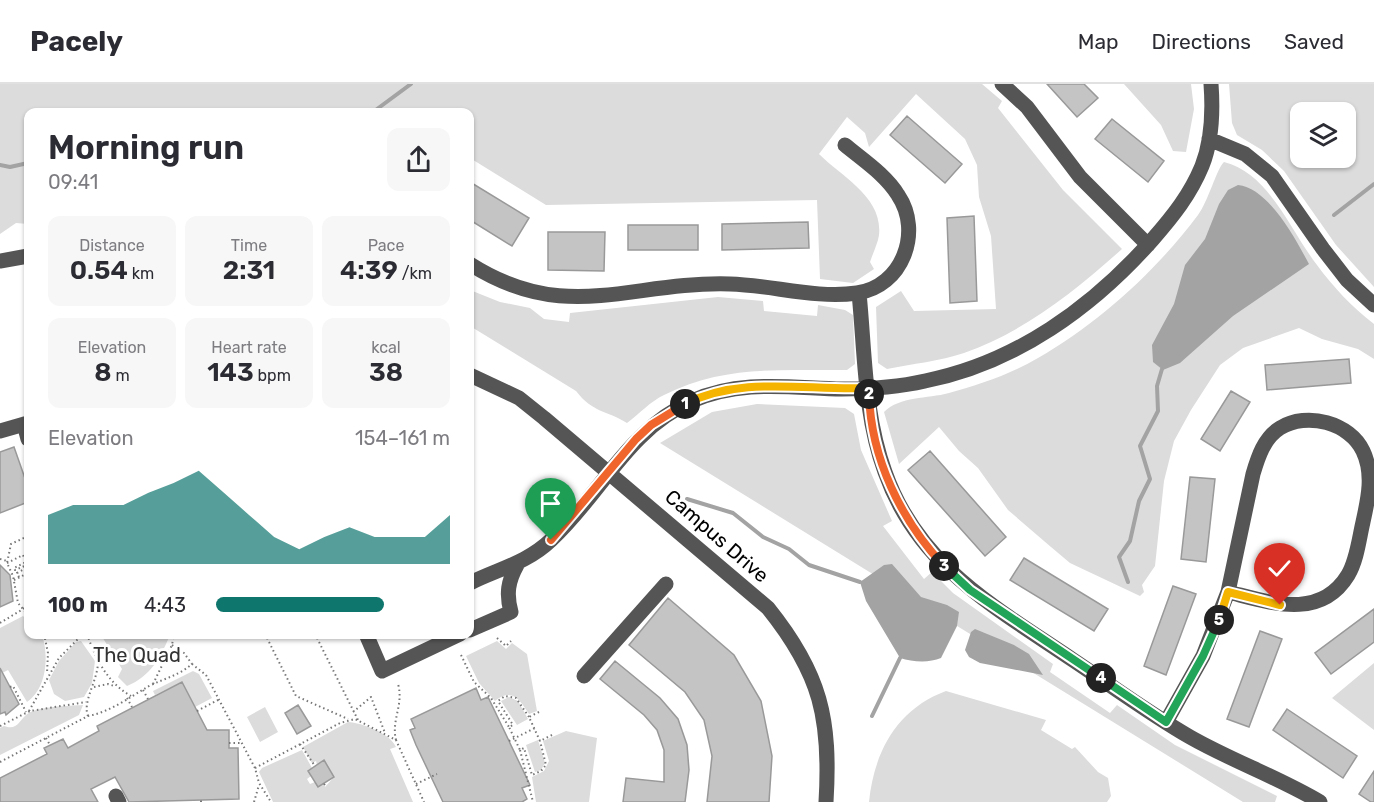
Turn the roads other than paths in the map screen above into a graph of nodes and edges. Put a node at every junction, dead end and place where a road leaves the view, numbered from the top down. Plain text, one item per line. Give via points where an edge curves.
1 (1002, 84) edge
2 (1211, 84) edge
3 (1209, 139) junction
4 (845, 145) dead end
5 (1148, 245) junction
6 (24, 256) edge
7 (0, 261) edge
8 (474, 266) edge
9 (860, 293) junction
10 (1374, 305) edge
11 (474, 377) edge
12 (868, 388) junction
13 (24, 424) edge
14 (0, 430) edge
15 (608, 472) junction
16 (517, 565) junction
17 (474, 581) edge
18 (666, 584) dead end
19 (1228, 592) junction
20 (474, 628) edge
21 (368, 639) edge
22 (449, 639) edge
23 (584, 676) dead end
24 (1166, 722) junction
25 (826, 802) edge
26 (1320, 802) edge

1 - 5 street via 1027,107 1080,177
2 - 3 street
3 - 5 street via 1190,193
3 - 10 street via 1245,154 1272,176 1323,249
4 - 9 street via 890,183 907,212 906,248 899,267 888,281
5 - 12 street via 1090,301 1050,330 1004,355 924,382
6 - 7 street
8 - 9 street via 509,284 563,298 730,284 841,295
9 - 12 street
11 - 15 street, Campus Drive via 519,398
12 - 15 street via 753,386 704,396 651,425
12 - 24 street via 869,417 885,474 927,547 970,590
13 - 14 street
15 - 16 street via 551,540
15 - 25 street, Campus Drive via 753,594 792,638 816,687 824,718
16 - 17 street
16 - 20 street via 508,590 511,612
18 - 23 street
19 - 19 street via 1280,605 1304,605 1323,598 1348,574 1370,477 1363,449 1351,435 1327,423 1299,421 1281,428 1267,440 1252,474
19 - 24 street via 1203,656
21 - 22 street via 382,671
24 - 26 street

